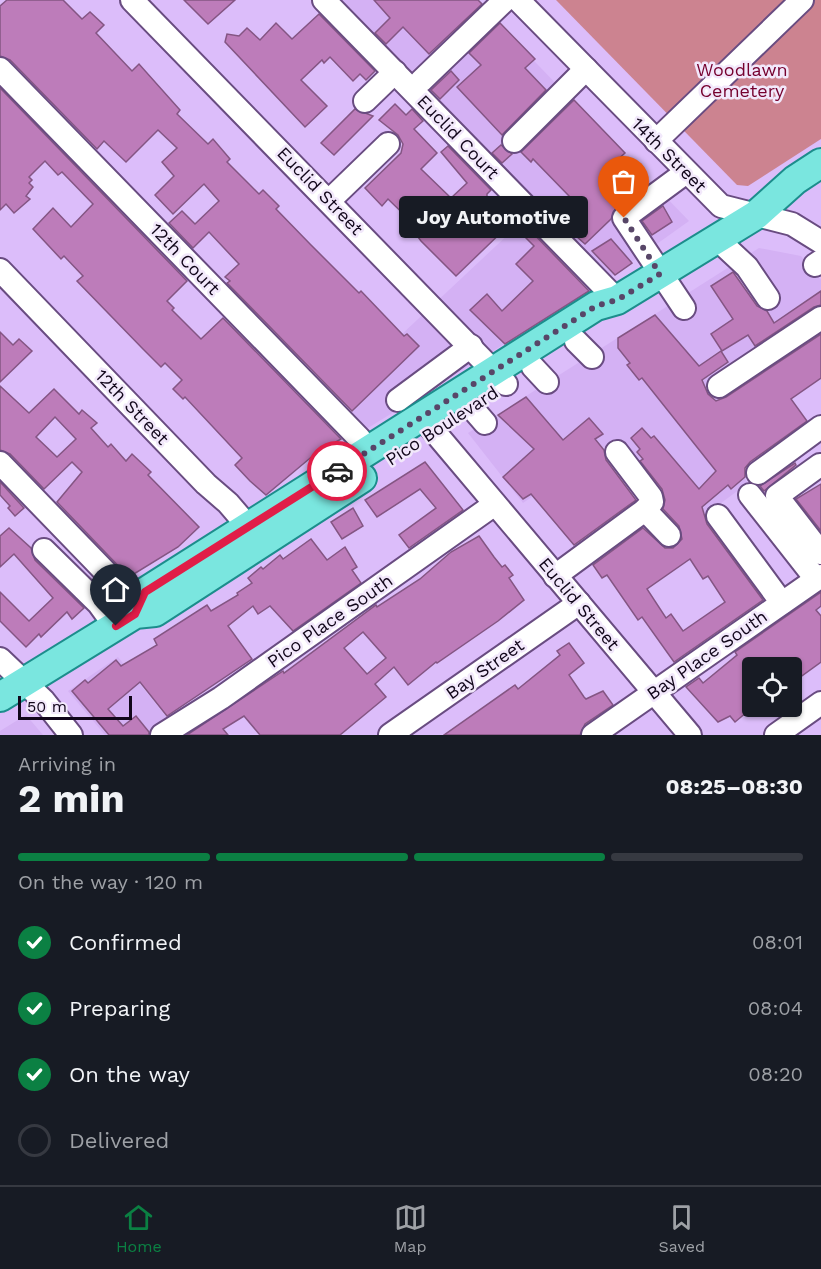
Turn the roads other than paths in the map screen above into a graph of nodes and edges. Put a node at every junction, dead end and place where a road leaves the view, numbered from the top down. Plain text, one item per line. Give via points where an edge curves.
1 (132, 0) edge
2 (324, 0) edge
3 (505, 0) edge
4 (518, 0) edge
5 (802, 0) edge
6 (0, 69) edge
7 (586, 69) junction
8 (395, 72) junction
9 (421, 81) dead end
10 (365, 101) dead end
11 (514, 141) dead end
12 (656, 141) junction
13 (388, 144) dead end
14 (821, 163) edge
15 (685, 173) junction
16 (821, 186) edge
17 (330, 200) junction
18 (756, 214) junction
19 (717, 239) junction
20 (821, 242) edge
21 (0, 270) edge
22 (660, 274) junction
23 (768, 298) dead end
24 (617, 300) junction
25 (687, 306) dead end
26 (821, 318) edge
27 (471, 346) junction
28 (500, 377) junction
29 (719, 386) dead end
30 (398, 399) dead end
31 (428, 425) junction
32 (821, 427) edge
33 (369, 451) junction
34 (617, 452) dead end
35 (0, 463) edge
36 (820, 465) edge
37 (758, 473) dead end
38 (750, 495) dead end
39 (495, 504) junction
40 (645, 510) junction
41 (718, 516) dead end
42 (669, 535) dead end
43 (256, 536) junction
44 (44, 550) dead end
45 (821, 553) edge
46 (555, 576) junction
47 (819, 577) edge
48 (579, 603) junction
49 (782, 603) junction
50 (125, 620) junction
51 (0, 658) edge
52 (24, 681) junction
53 (655, 692) junction
54 (0, 697) edge
55 (821, 703) edge
56 (71, 735) edge
57 (162, 735) edge
58 (390, 735) edge
59 (593, 735) edge
60 (690, 735) edge
61 (776, 735) edge

1 - 17 street, Euclid Street
2 - 8 street, Euclid Court
3 - 9 street
4 - 7 street, 14th Street
5 - 12 street
6 - 33 street, 12th Court
7 - 11 street
7 - 12 street, 14th Street
8 - 10 street
8 - 24 street, Euclid Court
12 - 15 street, 14th Street
13 - 17 street
14 - 18 main road, Pico Boulevard
15 - 18 street, 14th Street via 721,206
15 - 22 street via 624,218
16 - 18 main road, Pico Boulevard
17 - 27 street, Euclid Street
18 - 19 main road, Pico Boulevard
18 - 20 street, 14th Street via 792,224
19 - 22 main road, Pico Boulevard
19 - 23 street via 747,267
21 - 43 street, 12th Street
22 - 24 main road, Pico Boulevard
22 - 25 street
24 - 28 main road, Pico Boulevard via 596,306
24 - 28 main road, Pico Boulevard via 609,319 584,349 540,375
26 - 29 street
27 - 28 street, Euclid Street
27 - 30 street
28 - 31 main road, Pico Boulevard
28 - 31 main road, Pico Boulevard via 478,415
31 - 33 main road, Pico Boulevard
31 - 39 street, Euclid Street
31 - 43 main road, Pico Boulevard
32 - 37 street
33 - 43 main road, Pico Boulevard
34 - 40 street via 651,496 652,502
35 - 50 street via 122,589
36 - 45 street via 777,496
38 - 47 street
39 - 46 street, Euclid Street
39 - 57 street, Pico Place South via 221,698
40 - 42 street
40 - 46 street
41 - 49 street
43 - 50 main road, Pico Boulevard via 145,592
44 - 50 street via 99,604
46 - 48 street, Euclid Street
47 - 49 street, Bay Place South
48 - 53 street, Euclid Street
48 - 58 street, Bay Street
49 - 53 street, Bay Place South
50 - 52 main road, Pico Boulevard
51 - 52 street
52 - 54 main road, Pico Boulevard
52 - 56 street
53 - 59 street, Bay Place South
53 - 60 street, Euclid Street
55 - 61 street

